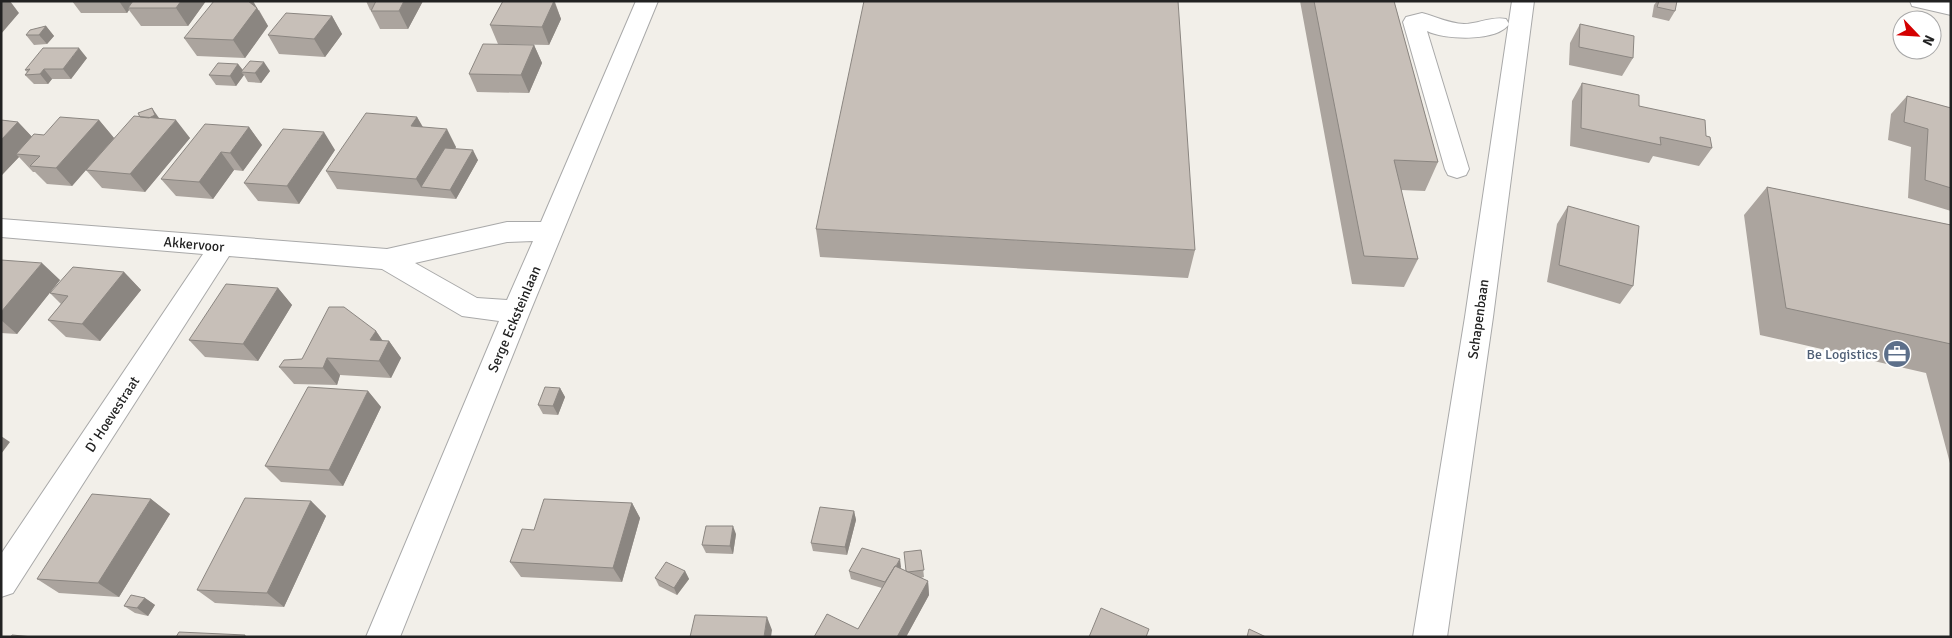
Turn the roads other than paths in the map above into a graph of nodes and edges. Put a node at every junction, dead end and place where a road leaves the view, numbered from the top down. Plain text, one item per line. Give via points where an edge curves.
1 (647, 1) edge
2 (1920, 1) edge
3 (1951, 10) edge
4 (1417, 11) edge
5 (1513, 17) edge
6 (1457, 170) dead end
7 (1, 228) edge
8 (551, 231) junction
9 (222, 246) junction
10 (387, 259) junction
11 (516, 312) junction
12 (1, 582) edge
13 (383, 637) edge
14 (1430, 637) edge

1 - 8 street, Serge Ecksteinlaan
2 - 3 street
4 - 5 street via 1441,28 1489,29
4 - 6 street via 1414,22
5 - 14 street, Schapenbaan via 1479,317
7 - 9 street, Akkervoor
8 - 10 street, Akkervoor via 507,232
8 - 11 street, Serge Ecksteinlaan
9 - 10 street, Akkervoor
9 - 12 street, D' Hoevestraat
10 - 11 street, Akkervoor via 472,308
11 - 13 street, Serge Ecksteinlaan

